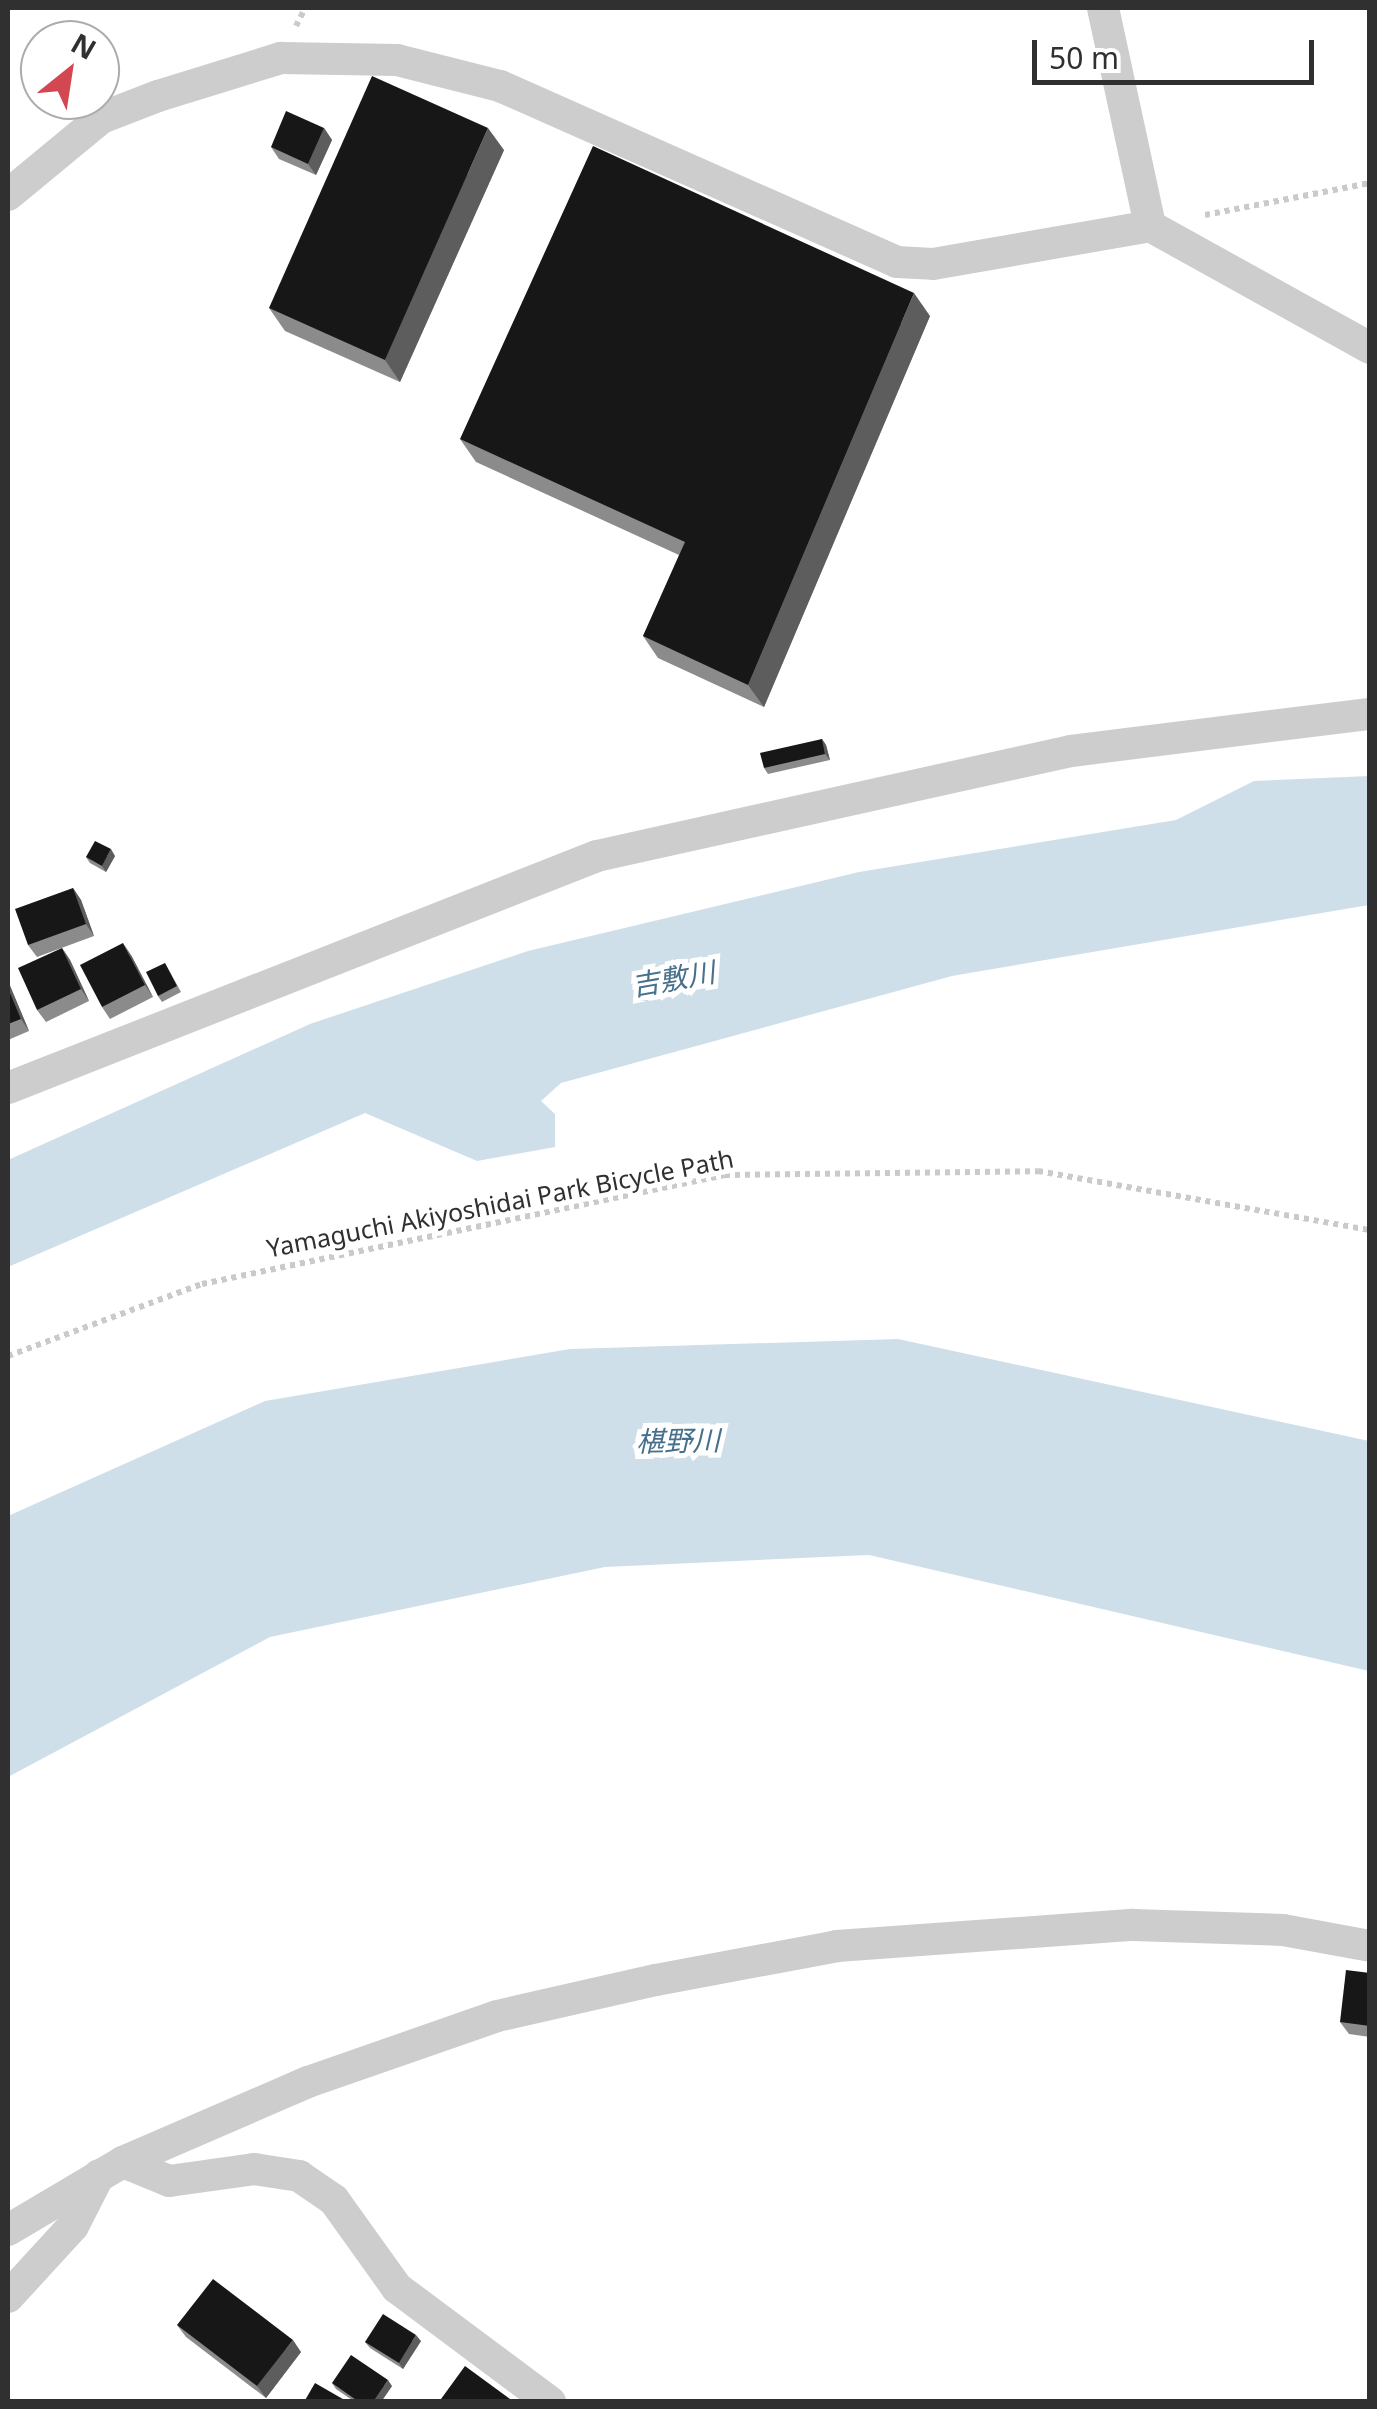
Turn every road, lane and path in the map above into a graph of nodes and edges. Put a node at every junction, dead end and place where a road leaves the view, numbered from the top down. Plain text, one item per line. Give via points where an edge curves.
1 (1103, 8) edge
2 (1370, 182) edge
3 (8, 195) edge
4 (1150, 226) junction
5 (1370, 348) edge
6 (1370, 714) edge
7 (8, 1088) edge
8 (1370, 1230) edge
9 (8, 1356) edge
10 (1370, 1946) edge
11 (111, 2169) junction
12 (8, 2230) edge
13 (8, 2297) edge
14 (550, 2402) edge

1 - 4 street
2 - 4 path
3 - 4 street via 101,118 158,96 281,58 397,60 537,100 897,262 934,264
4 - 5 street
6 - 7 street via 1071,751 597,856
8 - 9 path, Yamaguchi Akiyoshidai Park Bicycle Path via 1038,1171 725,1175 202,1284
10 - 11 street via 1284,1930 1133,1925 837,1946 497,2016 308,2082
11 - 12 street
11 - 13 street via 73,2226
11 - 14 street via 169,2181 254,2170 298,2176 334,2200 397,2288

